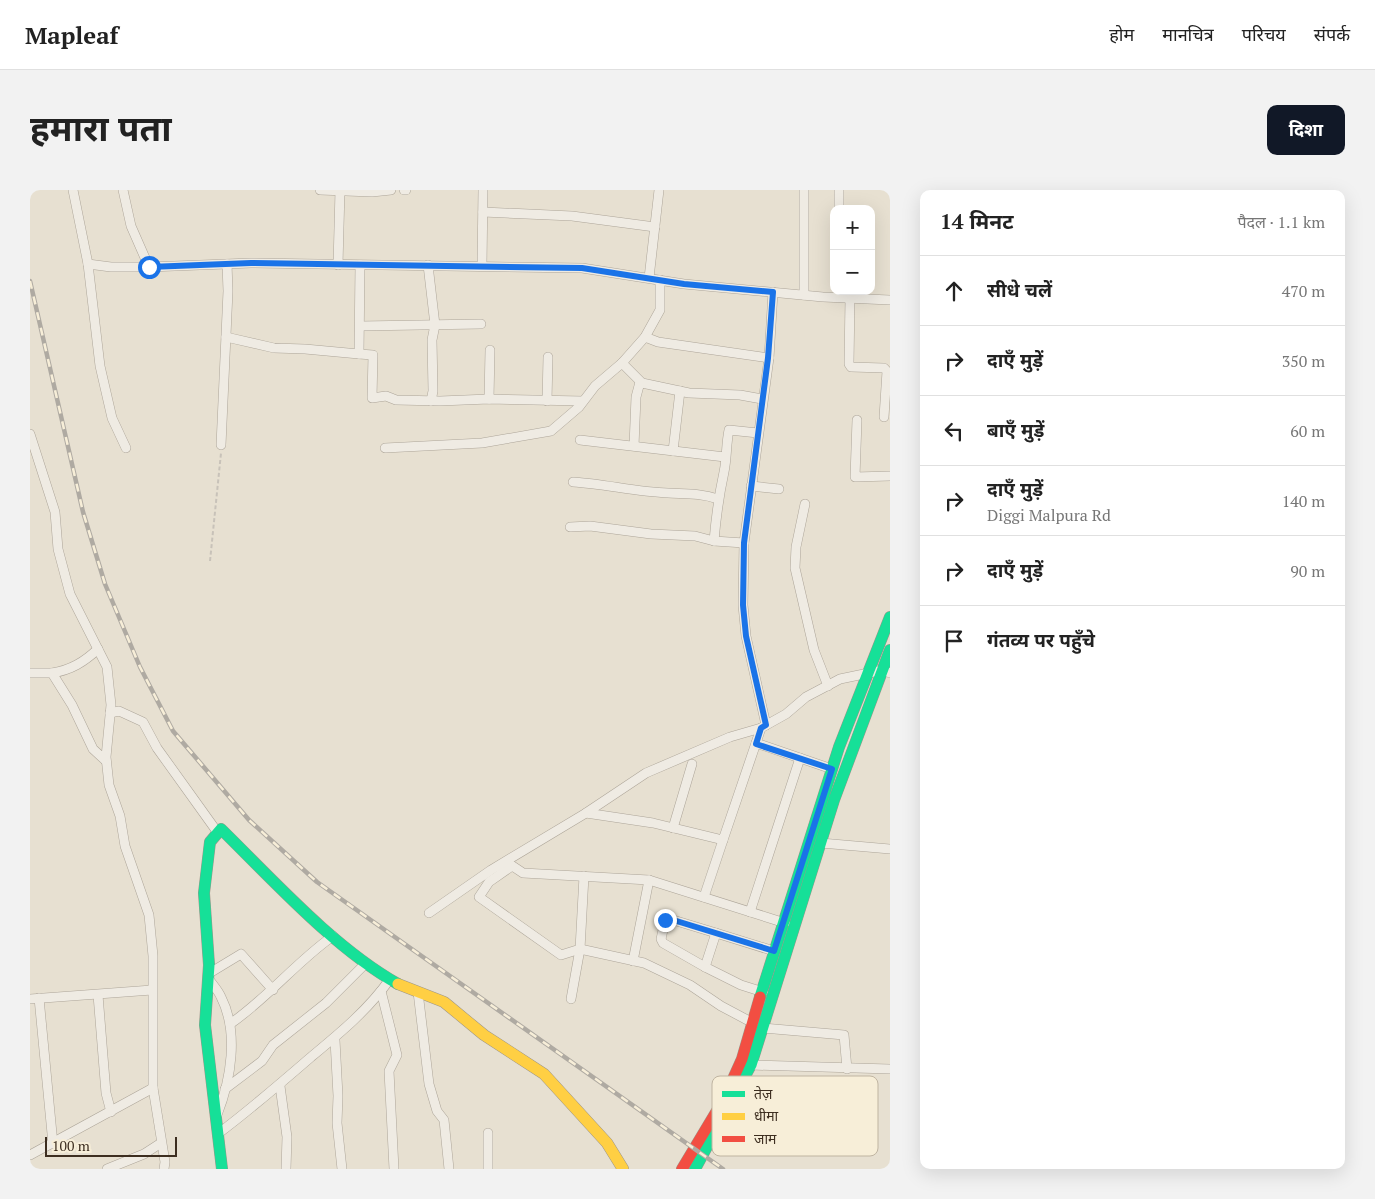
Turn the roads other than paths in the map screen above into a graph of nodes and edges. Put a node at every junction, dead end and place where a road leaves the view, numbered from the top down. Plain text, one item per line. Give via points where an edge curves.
1 (72, 190) edge
2 (123, 190) edge
3 (320, 190) edge
4 (340, 190) edge
5 (391, 190) edge
6 (483, 190) edge
7 (659, 190) edge
8 (804, 190) edge
9 (839, 190) edge
10 (839, 205) edge
11 (483, 212) junction
12 (655, 227) junction
13 (88, 264) junction
14 (227, 264) junction
15 (338, 264) junction
16 (360, 265) junction
17 (428, 265) junction
18 (482, 266) junction
19 (149, 267) junction
20 (649, 278) junction
21 (660, 280) junction
22 (773, 292) junction
23 (830, 294) edge
24 (804, 295) junction
25 (841, 295) edge
26 (850, 298) junction
27 (890, 300) edge
28 (481, 324) dead end
29 (435, 325) junction
30 (360, 326) junction
31 (226, 337) junction
32 (645, 337) junction
33 (490, 350) dead end
34 (359, 354) junction
35 (548, 357) dead end
36 (768, 358) junction
37 (622, 363) junction
38 (640, 382) junction
39 (680, 391) junction
40 (489, 399) junction
41 (762, 399) junction
42 (431, 401) junction
43 (547, 401) junction
44 (583, 401) junction
45 (884, 418) dead end
46 (857, 420) dead end
47 (758, 433) junction
48 (30, 434) edge
49 (580, 440) dead end
50 (221, 445) road end
51 (634, 446) junction
52 (126, 448) dead end
53 (385, 448) dead end
54 (673, 451) junction
55 (725, 457) junction
56 (890, 476) edge
57 (573, 482) dead end
58 (751, 486) junction
59 (779, 489) dead end
60 (718, 499) junction
61 (805, 504) dead end
62 (570, 527) dead end
63 (714, 541) junction
64 (744, 543) junction
65 (890, 617) edge
66 (98, 649) junction
67 (890, 650) edge
68 (886, 671) edge
69 (868, 672) junction
70 (30, 673) edge
71 (52, 673) junction
72 (828, 686) junction
73 (110, 713) junction
74 (763, 726) junction
75 (756, 744) junction
76 (800, 758) junction
77 (106, 761) junction
78 (692, 764) dead end
79 (832, 769) junction
80 (586, 813) junction
81 (673, 828) junction
82 (218, 833) junction
83 (723, 840) junction
84 (821, 843) junction
85 (890, 849) edge
86 (508, 864) junction
87 (584, 876) junction
88 (649, 880) junction
89 (704, 897) junction
90 (750, 912) junction
91 (429, 913) dead end
92 (782, 922) junction
93 (796, 927) junction
94 (716, 933) junction
95 (333, 936) junction
96 (580, 950) junction
97 (774, 951) junction
98 (633, 961) junction
99 (366, 963) junction
100 (705, 967) junction
101 (208, 976) junction
102 (390, 979) junction
103 (764, 989) junction
104 (152, 990) junction
105 (273, 990) junction
106 (382, 991) junction
107 (418, 992) junction
108 (98, 995) junction
109 (34, 999) edge
110 (570, 999) dead end
111 (230, 1024) junction
112 (758, 1026) junction
113 (335, 1040) junction
114 (751, 1065) junction
115 (848, 1069) junction
116 (890, 1069) edge
117 (739, 1076) edge
118 (740, 1076) edge
119 (280, 1086) junction
120 (153, 1088) junction
121 (226, 1089) junction
122 (111, 1112) junction
123 (216, 1117) junction
124 (712, 1119) edge
125 (219, 1133) junction
126 (488, 1133) dead end
127 (712, 1133) edge
128 (161, 1143) junction
129 (53, 1144) junction
130 (30, 1155) edge
131 (107, 1169) edge
132 (164, 1169) edge
133 (222, 1169) edge
134 (286, 1169) edge
135 (342, 1169) edge
136 (394, 1169) edge
137 (449, 1169) edge
138 (488, 1169) edge
139 (623, 1169) edge
140 (682, 1169) edge
141 (695, 1169) edge

1 - 13 street
2 - 19 street via 131,226
3 - 4 street
4 - 5 street
4 - 15 street
6 - 11 street
7 - 12 street
8 - 24 street
9 - 10 street
11 - 12 street via 572,216
11 - 18 street
12 - 20 street
13 - 19 street
13 - 52 street via 100,366 112,418
14 - 15 street
14 - 19 street
14 - 31 street
15 - 16 street
16 - 17 street
16 - 30 street
17 - 18 street
17 - 29 street
18 - 20 street via 582,268
20 - 21 street
21 - 22 street
21 - 32 street via 660,310
22 - 24 street
22 - 36 street
23 - 24 street
25 - 26 street
26 - 27 street
26 - 45 street via 849,364 851,367 884,368 886,371
28 - 29 street
29 - 30 street
29 - 42 street
30 - 34 street
31 - 34 street via 274,348
31 - 50 street
32 - 36 street via 658,342
32 - 37 street
33 - 40 street
34 - 42 street via 373,355 372,398 386,396 396,400
35 - 43 street
36 - 41 street
37 - 38 street
37 - 44 street
38 - 39 street
38 - 51 street via 636,397
39 - 41 street
39 - 54 street
40 - 42 street
40 - 43 street
41 - 47 street
43 - 44 street
44 - 53 street via 551,431 482,443
46 - 56 street via 855,477
47 - 55 street via 729,430
47 - 58 street
48 - 66 street via 55,512 58,549 70,594
49 - 51 street
51 - 54 street
54 - 55 street
55 - 60 street
57 - 60 street via 668,493 687,492
58 - 59 street
58 - 64 street
60 - 63 street
61 - 72 street via 795,568 814,650
62 - 63 street via 695,536
63 - 64 street
64 - 74 street via 746,636
65 - 69 main road
66 - 71 street via 78,665
66 - 73 street via 107,667
67 - 68 main road
68 - 69 street
68 - 84 main road via 844,773
69 - 72 street via 840,679
69 - 79 main road
70 - 71 street
71 - 77 street via 93,749
72 - 74 street
73 - 77 street
73 - 82 street via 119,711 143,722 157,748
74 - 75 street
74 - 80 street via 646,773
75 - 76 street
75 - 83 street
76 - 79 street
76 - 90 street
77 - 104 street via 125,846 149,915
78 - 81 street
79 - 92 main road
80 - 81 street
80 - 86 street
81 - 83 street
82 - 95 main road via 221,829
82 - 101 main road via 210,842 204,893
83 - 89 street
84 - 85 street
84 - 93 main road
86 - 87 street via 523,873
86 - 91 street
86 - 96 street via 479,897 561,955
87 - 88 street
87 - 96 street
88 - 89 street
88 - 98 street
89 - 90 street
90 - 92 street
92 - 93 street
92 - 97 main road
93 - 112 main road
94 - 97 street
94 - 100 street
94 - 100 street via 665,920 663,943
95 - 99 main road
95 - 105 street via 312,950
96 - 98 street
96 - 110 street
97 - 103 main road
98 - 112 street via 690,985
99 - 102 main road
99 - 121 street via 326,1003 273,1045 262,1061
100 - 103 street via 742,985
101 - 105 street via 241,954
101 - 111 street via 222,997
101 - 123 main road via 205,1025
102 - 106 street
102 - 107 main road
103 - 112 main road
104 - 108 street
104 - 120 street
105 - 111 street
106 - 113 street
106 - 136 street via 397,1056 389,1071
107 - 137 street via 428,1077 437,1111 444,1120
107 - 139 main road via 444,1002 484,1035 544,1074 607,1143
108 - 109 street
108 - 122 street via 106,1093
109 - 129 street
111 - 121 street
112 - 114 main road
112 - 115 street via 844,1035
112 - 117 main road
113 - 119 street
113 - 135 street via 337,1123
114 - 115 street
114 - 118 main road
115 - 116 street
119 - 125 street
119 - 134 street via 287,1137
120 - 122 street
120 - 128 street
121 - 123 street
122 - 129 street
123 - 125 main road
124 - 140 main road
125 - 133 main road
126 - 138 street
127 - 141 main road
128 - 131 street via 144,1154
128 - 132 street
129 - 130 street

